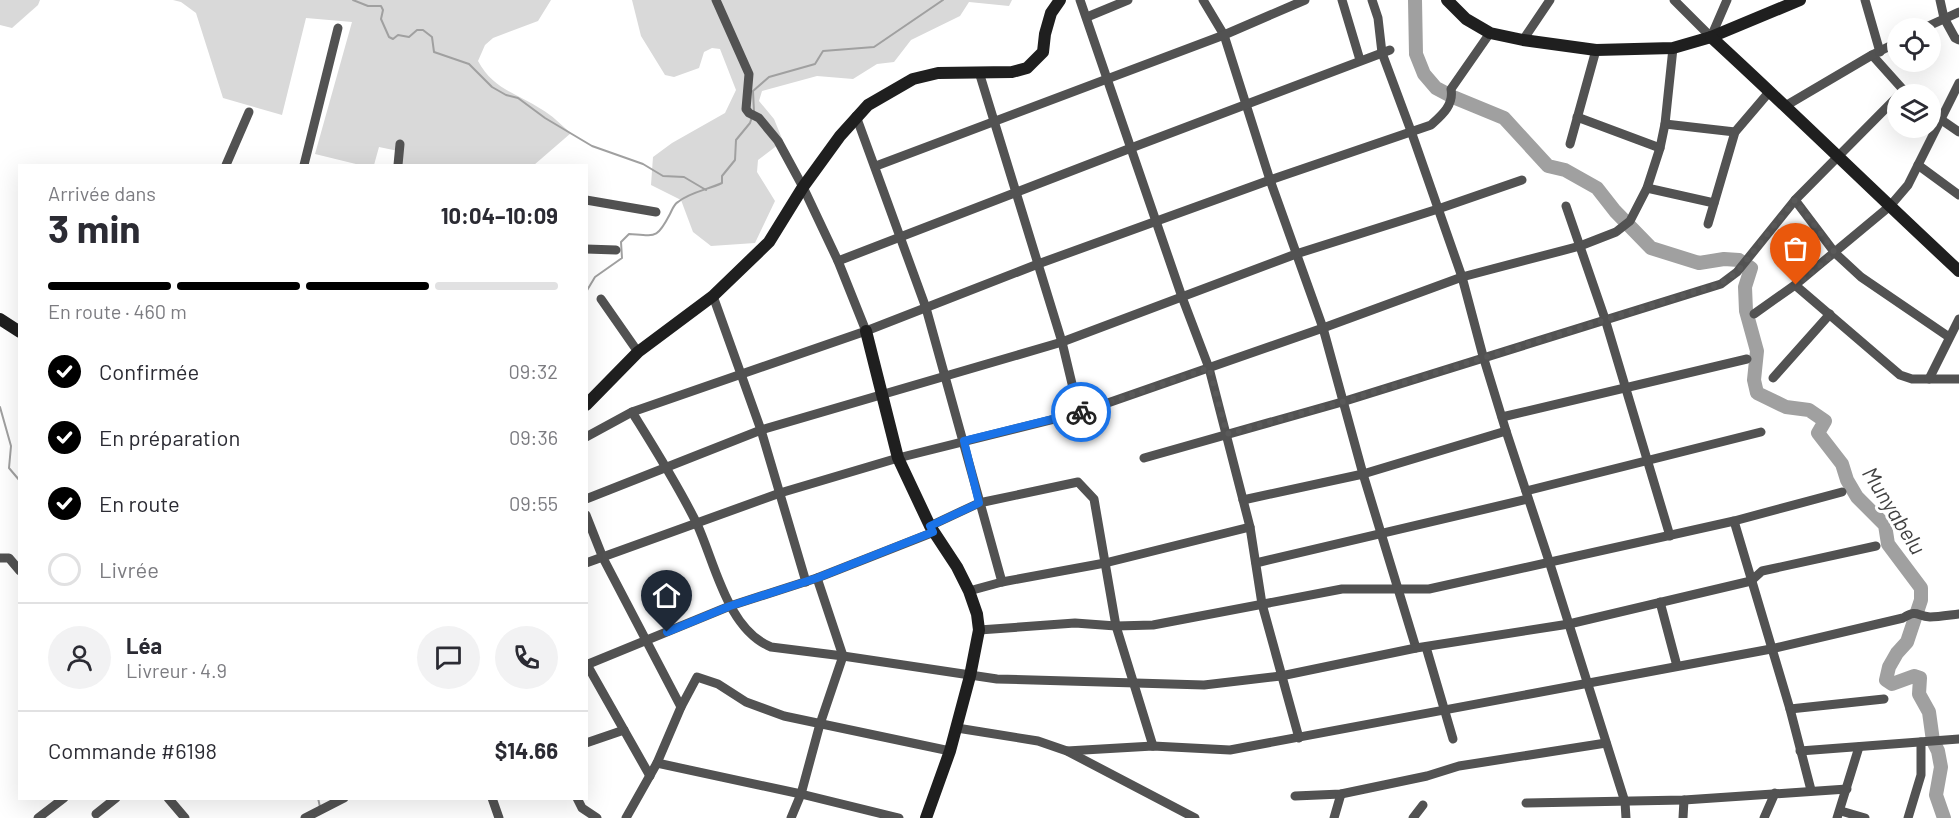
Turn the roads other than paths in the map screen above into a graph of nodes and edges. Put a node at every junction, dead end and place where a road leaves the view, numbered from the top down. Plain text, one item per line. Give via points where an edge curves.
1 (716, 0) edge
2 (1060, 0) edge
3 (1080, 0) edge
4 (1128, 0) edge
5 (1203, 0) edge
6 (1305, 0) edge
7 (1342, 0) edge
8 (1372, 0) edge
9 (1447, 0) edge
10 (1550, 0) edge
11 (1674, 0) edge
12 (1727, 0) edge
13 (1865, 0) edge
14 (1940, 0) edge
15 (1795, 1) edge
16 (1959, 12) edge
17 (1087, 17) junction
18 (1944, 18) junction
19 (1941, 20) edge
20 (338, 28) dead end
21 (1490, 33) junction
22 (1224, 35) junction
23 (1711, 37) junction
24 (1523, 40) junction
25 (1959, 40) edge
26 (1673, 48) junction
27 (1887, 48) edge
28 (1596, 50) junction
29 (1386, 52) junction
30 (1876, 53) junction
31 (1360, 60) junction
32 (979, 72) junction
33 (1108, 78) junction
34 (1959, 83) edge
35 (1896, 84) edge
36 (1770, 91) junction
37 (1246, 104) junction
38 (1787, 105) junction
39 (1887, 109) edge
40 (249, 112) dead end
41 (856, 116) junction
42 (1577, 117) junction
43 (1941, 120) joint
44 (995, 122) junction
45 (1665, 124) junction
46 (1411, 131) junction
47 (1735, 132) junction
48 (1959, 132) edge
49 (1932, 138) edge
50 (400, 144) dead end
51 (1570, 144) dead end
52 (1131, 147) junction
53 (1660, 148) junction
54 (1838, 158) junction
55 (226, 164) edge
56 (304, 164) edge
57 (398, 164) edge
58 (1918, 165) junction
59 (876, 166) junction
60 (1270, 180) junction
61 (1522, 180) dead end
62 (803, 187) junction
63 (1647, 188) junction
64 (1015, 192) junction
65 (1959, 195) edge
66 (588, 200) edge
67 (1795, 200) junction
68 (1714, 203) junction
69 (1566, 206) dead end
70 (1890, 207) junction
71 (1438, 209) junction
72 (656, 212) dead end
73 (1157, 222) junction
74 (1708, 224) dead end
75 (899, 238) junction
76 (1580, 246) junction
77 (588, 249) edge
78 (616, 250) dead end
79 (1835, 253) junction
80 (1296, 254) junction
81 (838, 261) junction
82 (1038, 264) junction
83 (1959, 271) edge
84 (1462, 277) junction
85 (1796, 285) junction
86 (713, 296) junction
87 (1182, 297) junction
88 (601, 299) dead end
89 (926, 308) junction
90 (1754, 314) dead end
91 (1830, 314) junction
92 (0, 319) edge
93 (1605, 319) junction
94 (1959, 319) edge
95 (1323, 328) junction
96 (18, 331) edge
97 (866, 331) junction
98 (1949, 338) junction
99 (1062, 342) junction
100 (638, 352) junction
101 (1483, 356) junction
102 (1747, 359) dead end
103 (1209, 368) junction
104 (741, 373) junction
105 (946, 376) junction
106 (1773, 378) dead end
107 (1929, 379) junction
108 (1959, 379) edge
109 (1626, 388) junction
110 (880, 394) junction
111 (1342, 402) junction
112 (588, 403) edge
113 (632, 412) junction
114 (1079, 413) junction
115 (1502, 417) junction
116 (761, 430) junction
117 (1506, 431) junction
118 (1761, 432) dead end
119 (1227, 434) junction
120 (588, 436) edge
121 (964, 441) junction
122 (898, 458) junction
123 (1144, 458) dead end
124 (1647, 460) junction
125 (666, 467) junction
126 (1363, 474) junction
127 (1842, 492) dead end
128 (780, 493) junction
129 (1527, 495) junction
130 (588, 498) edge
131 (1243, 500) junction
132 (979, 503) junction
133 (588, 520) edge
134 (1734, 521) junction
135 (697, 524) junction
136 (1250, 527) junction
137 (932, 529) junction
138 (1380, 533) junction
139 (1670, 536) junction
140 (1876, 546) dead end
141 (0, 558) edge
142 (603, 558) junction
143 (1549, 561) junction
144 (588, 562) edge
145 (1105, 563) junction
146 (1256, 563) junction
147 (18, 569) edge
148 (817, 578) junction
149 (1751, 581) junction
150 (806, 582) junction
151 (1002, 582) junction
152 (1397, 590) junction
153 (969, 591) junction
154 (1660, 602) junction
155 (1262, 604) junction
156 (730, 606) junction
157 (1959, 614) edge
158 (1569, 624) junction
159 (1116, 626) junction
160 (979, 630) junction
161 (646, 640) junction
162 (1421, 648) junction
163 (1771, 649) junction
164 (843, 656) junction
165 (588, 664) edge
166 (588, 666) edge
167 (1677, 666) junction
168 (970, 676) junction
169 (1281, 676) junction
170 (1586, 682) junction
171 (1133, 684) junction
172 (1884, 699) dead end
173 (681, 707) junction
174 (1444, 709) junction
175 (1790, 709) junction
176 (820, 724) junction
177 (957, 728) junction
178 (624, 730) junction
179 (1299, 738) junction
180 (1453, 739) dead end
181 (1959, 739) edge
182 (1923, 741) junction
183 (588, 742) edge
184 (1606, 743) junction
185 (1153, 746) junction
186 (1859, 747) junction
187 (1067, 751) junction
188 (1800, 751) junction
189 (950, 752) junction
190 (657, 763) junction
191 (650, 776) junction
192 (1848, 789) junction
193 (1811, 790) junction
194 (1775, 793) junction
195 (801, 794) junction
196 (1341, 794) junction
197 (1295, 796) dead end
198 (61, 800) edge
199 (114, 800) edge
200 (169, 800) edge
201 (340, 800) edge
202 (493, 800) edge
203 (578, 800) edge
204 (1684, 800) junction
205 (1625, 802) junction
206 (1526, 803) dead end
207 (1423, 805) dead end
208 (96, 814) dead end
209 (1839, 814) edge
210 (179, 816) edge
211 (38, 818) edge
212 (305, 818) edge
213 (499, 818) edge
214 (597, 818) edge
215 (626, 818) edge
216 (791, 818) edge
217 (899, 818) edge
218 (926, 818) edge
219 (1195, 818) edge
220 (1334, 818) edge
221 (1413, 818) edge
222 (1626, 818) edge
223 (1683, 818) edge
224 (1764, 818) edge
225 (1865, 818) edge
226 (1908, 818) edge

1 - 62 street via 749,74 746,109 778,141
2 - 32 street via 1051,13 1043,52 1027,68
3 - 17 street
4 - 17 street
5 - 22 street
6 - 22 street
7 - 31 street
8 - 29 street
9 - 21 street via 1466,19
10 - 24 street
11 - 23 street
12 - 23 street
13 - 30 street
14 - 18 street
15 - 23 street
16 - 18 street
17 - 33 street
18 - 19 street
18 - 25 street
20 - 56 street
21 - 24 street
21 - 46 street via 1451,89 1453,98 1445,113 1431,124
22 - 33 street
22 - 37 street
23 - 26 street
23 - 36 street
24 - 28 street
26 - 28 street
26 - 45 street
27 - 30 street
28 - 42 street
29 - 31 street
29 - 46 street
30 - 35 street
30 - 38 street
31 - 37 street
32 - 41 street via 913,79
32 - 44 street
33 - 44 street
33 - 52 street
34 - 43 street
36 - 38 street
36 - 47 street
37 - 52 street
37 - 60 street
38 - 54 street
39 - 54 street
40 - 55 street
41 - 59 street
41 - 62 street
42 - 51 street
42 - 53 street
43 - 48 street
44 - 59 street
44 - 64 street
45 - 47 street
45 - 53 street
46 - 60 street
46 - 71 street
47 - 68 street
49 - 58 street
50 - 57 street
52 - 64 street
52 - 73 street
53 - 63 street
54 - 67 street
54 - 70 street
58 - 65 street
58 - 70 street
59 - 75 street
60 - 73 street
60 - 80 street
61 - 71 street
62 - 81 street
62 - 86 street via 769,242
63 - 68 street
63 - 76 street via 1627,224
64 - 75 street
64 - 82 street
66 - 72 street
67 - 79 street
67 - 93 street via 1737,272 1720,284
68 - 74 street
69 - 76 street
70 - 79 street
70 - 83 street
71 - 80 street
71 - 84 street
73 - 82 street
73 - 87 street
75 - 81 street
75 - 89 street
76 - 84 street
76 - 93 street
77 - 78 street
79 - 85 street
79 - 98 street via 1861,277
80 - 87 street
80 - 95 street
81 - 97 street
82 - 89 street
82 - 99 street
84 - 95 street
84 - 101 street
85 - 90 street
85 - 91 street
86 - 100 street
86 - 104 street
87 - 99 street
87 - 103 street
88 - 100 street
89 - 97 street
89 - 105 street
91 - 106 street
91 - 107 street via 1900,375
92 - 96 street
93 - 101 street
93 - 109 street
94 - 98 street
95 - 103 street
95 - 111 street
97 - 104 street
97 - 110 street
98 - 107 street
99 - 105 street
99 - 114 street
100 - 112 street
101 - 111 street
101 - 115 street
102 - 109 street
103 - 114 street
103 - 119 street
104 - 113 street
104 - 116 street
105 - 110 street
105 - 121 street
107 - 108 street
109 - 115 street
109 - 124 street
110 - 116 street
110 - 122 street
111 - 119 street
111 - 126 street
113 - 120 street
113 - 125 street
114 - 121 street
115 - 117 street
116 - 125 street
116 - 128 street
117 - 126 street
117 - 129 street
118 - 124 street
119 - 123 street
119 - 131 street
121 - 122 street
121 - 132 street
122 - 128 street
122 - 137 street
124 - 129 street
124 - 139 street
125 - 130 street
125 - 135 street
126 - 131 street
126 - 138 street
127 - 134 street
128 - 135 street
128 - 150 street
129 - 138 street
129 - 143 street
131 - 136 street
132 - 137 street
132 - 145 street via 1078,482 1094,499
132 - 151 street
133 - 142 street
134 - 139 street
134 - 149 street
135 - 142 street
135 - 156 street
136 - 145 street
136 - 146 street
137 - 148 street
137 - 153 street
138 - 146 street
138 - 152 street
139 - 143 street
140 - 149 street via 1762,572
141 - 147 street via 9,558
142 - 144 street
142 - 161 street
143 - 152 street via 1429,589
143 - 158 street
145 - 151 street
145 - 159 street
146 - 155 street
148 - 150 street
148 - 164 street
149 - 154 street
149 - 163 street
150 - 156 street
151 - 153 street
152 - 155 street via 1342,590
152 - 162 street
153 - 160 street
154 - 158 street
154 - 167 street
155 - 159 street via 1153,625
155 - 169 street
156 - 161 street
156 - 164 street via 762,644
157 - 163 street via 1928,617 1916,613
158 - 162 street
158 - 170 street
159 - 160 street via 1075,623
159 - 171 street
160 - 168 street
161 - 165 street
161 - 173 street
162 - 169 street
162 - 174 street
163 - 167 street
163 - 175 street
164 - 168 street
164 - 176 street
166 - 178 street
167 - 170 street
168 - 171 street
168 - 177 street
169 - 171 street via 1204,685
169 - 179 street
170 - 174 street
170 - 184 street
171 - 185 street
172 - 175 street
173 - 176 street via 697,677 718,684 746,702
173 - 190 street
174 - 179 street
174 - 180 street
175 - 188 street
176 - 189 street
176 - 195 street
177 - 187 street via 1038,741
177 - 189 street
178 - 183 street
178 - 191 street
179 - 185 street via 1230,750
181 - 182 street
182 - 186 street
182 - 226 street via 1921,775
184 - 196 street via 1459,766 1427,777
184 - 205 street
185 - 187 street
186 - 188 street
186 - 192 street
187 - 219 street
188 - 193 street
189 - 218 street
190 - 191 street
190 - 195 street
191 - 215 street
192 - 193 street
192 - 209 street
193 - 194 street
194 - 204 street
194 - 224 street
195 - 216 street
195 - 217 street
196 - 197 street
196 - 220 street
198 - 211 street
199 - 208 street
200 - 210 street
201 - 212 street
202 - 213 street
203 - 214 street via 582,808
204 - 205 street
204 - 223 street
205 - 206 street
205 - 222 street
207 - 221 street
209 - 225 street

